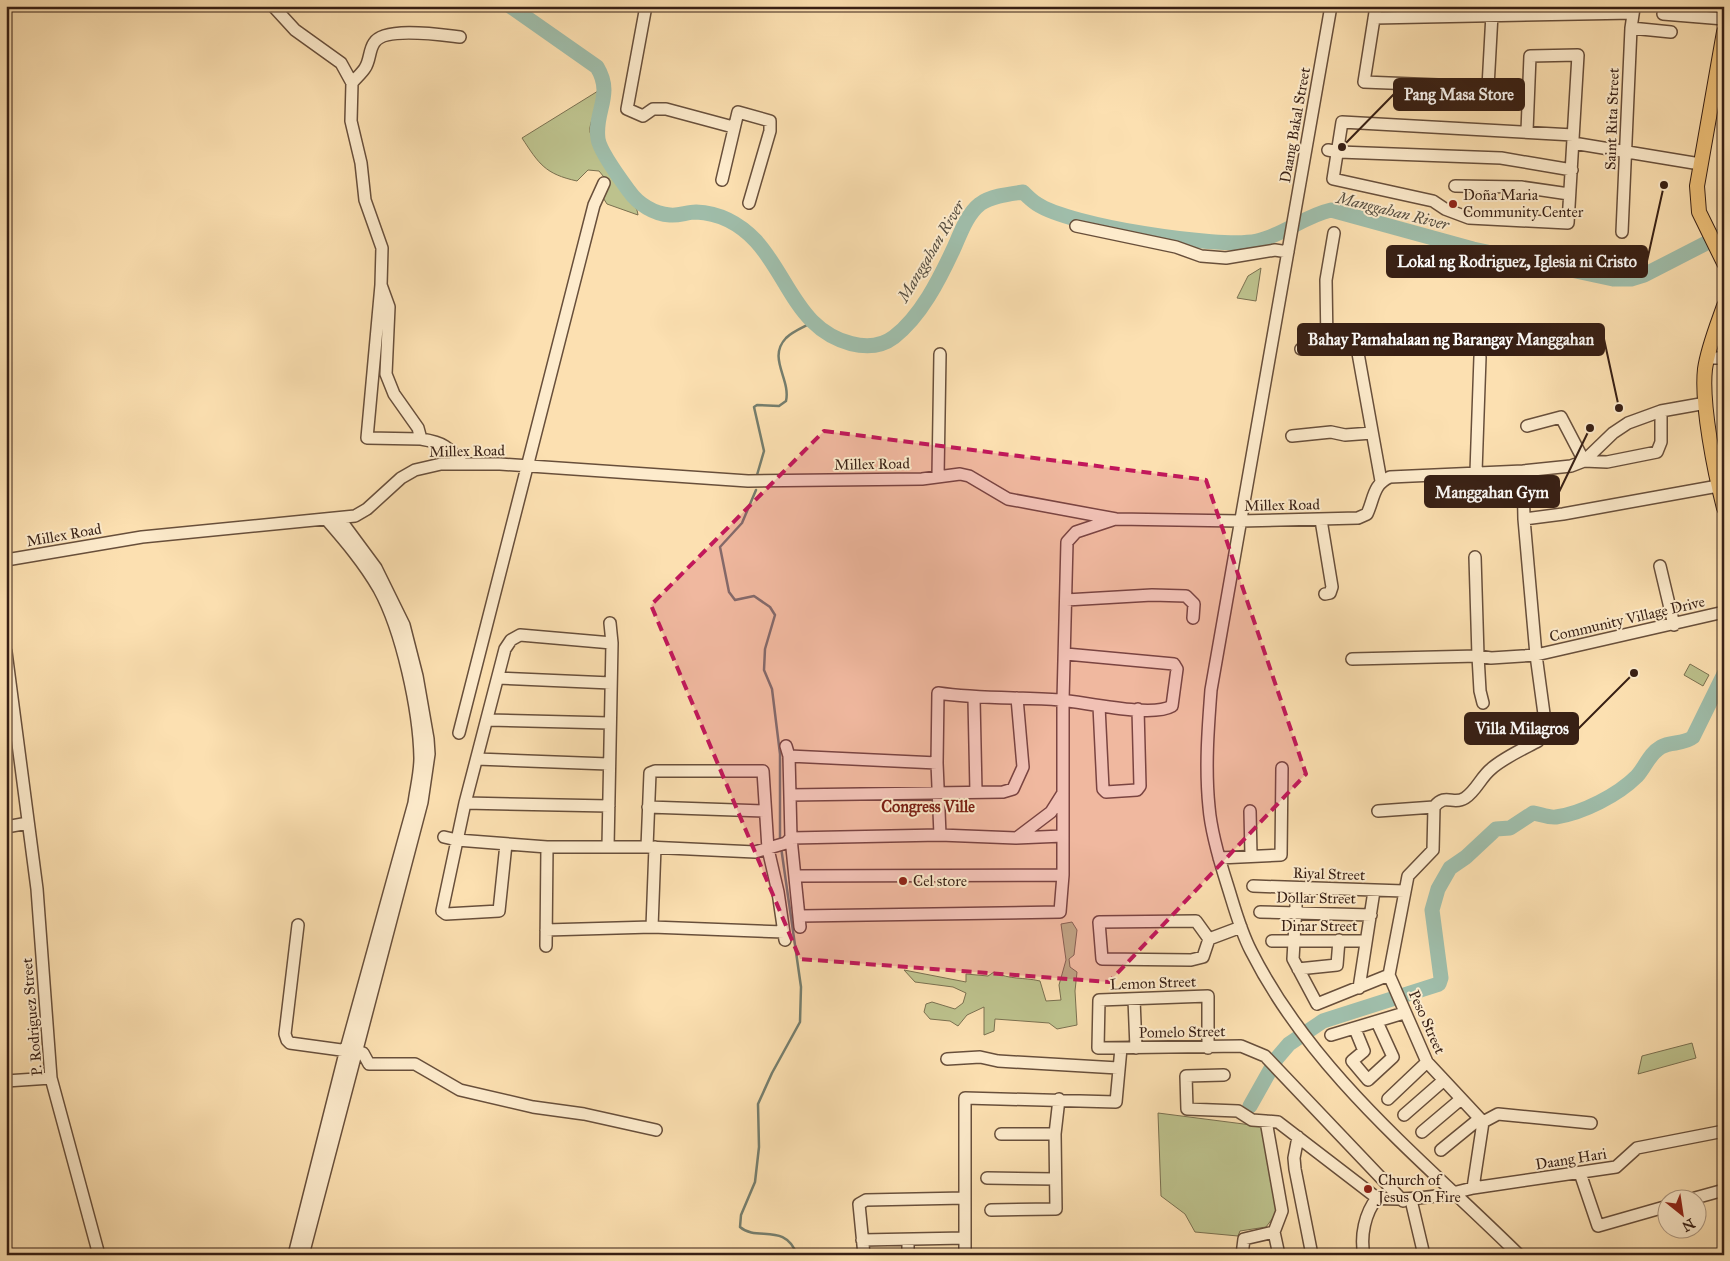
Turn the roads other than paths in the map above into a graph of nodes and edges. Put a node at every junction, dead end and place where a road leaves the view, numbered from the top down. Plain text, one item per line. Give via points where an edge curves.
1 (274, 6) edge
2 (646, 6) edge
3 (1330, 6) edge
4 (1634, 10) edge
5 (1663, 10) edge
6 (1375, 12) edge
7 (1492, 14) junction
8 (1724, 19) edge
9 (1631, 28) junction
10 (1724, 32) edge
11 (460, 37) dead end
12 (352, 83) junction
13 (733, 127) junction
14 (1527, 131) junction
15 (1573, 139) junction
16 (1333, 151) junction
17 (1626, 151) junction
18 (1700, 164) junction
19 (1572, 170) junction
20 (722, 180) dead end
21 (604, 182) dead end
22 (1455, 186) dead end
23 (1570, 194) junction
24 (749, 204) dead end
25 (1076, 226) dead end
26 (1622, 232) dead end
27 (1334, 233) dead end
28 (1288, 250) junction
29 (1723, 262) edge
30 (381, 285) junction
31 (1724, 306) edge
32 (1327, 345) junction
33 (1301, 349) dead end
34 (940, 354) dead end
35 (1480, 357) dead end
36 (1708, 358) junction
37 (1724, 358) edge
38 (1706, 403) junction
39 (1661, 411) junction
40 (1528, 426) dead end
41 (1372, 433) junction
42 (1292, 436) dead end
43 (421, 439) junction
44 (1584, 461) junction
45 (463, 464) junction
46 (529, 466) junction
47 (1524, 471) junction
48 (1476, 472) junction
49 (938, 476) junction
50 (1381, 481) junction
51 (1718, 486) junction
52 (1724, 508) edge
53 (339, 518) junction
54 (1116, 519) junction
55 (1524, 519) junction
56 (326, 520) junction
57 (1321, 520) junction
58 (1240, 521) junction
59 (1475, 557) dead end
60 (6, 560) edge
61 (1660, 566) dead end
62 (1325, 594) dead end
63 (1066, 600) junction
64 (1724, 612) edge
65 (1193, 618) dead end
66 (610, 623) dead end
67 (1674, 625) junction
68 (612, 643) junction
69 (6, 652) edge
70 (1066, 654) junction
71 (1536, 655) junction
72 (1478, 656) junction
73 (1352, 659) dead end
74 (498, 678) junction
75 (612, 682) junction
76 (1017, 698) junction
77 (974, 699) junction
78 (1063, 700) junction
79 (1483, 703) dead end
80 (1099, 706) junction
81 (1138, 709) junction
82 (488, 720) junction
83 (609, 724) junction
84 (459, 733) dead end
85 (477, 759) junction
86 (937, 763) junction
87 (608, 764) junction
88 (1282, 768) dead end
89 (976, 792) junction
90 (938, 793) junction
91 (1063, 793) junction
92 (790, 795) junction
93 (465, 802) junction
94 (609, 806) junction
95 (648, 807) junction
96 (1434, 807) junction
97 (1378, 810) dead end
98 (764, 811) junction
99 (1250, 811) dead end
100 (28, 823) junction
101 (6, 826) edge
102 (940, 835) junction
103 (1064, 836) junction
104 (444, 837) dead end
105 (1016, 838) junction
106 (457, 840) junction
107 (788, 841) junction
108 (506, 844) junction
109 (547, 847) junction
110 (608, 847) junction
111 (651, 847) junction
112 (770, 848) junction
113 (1251, 855) junction
114 (1219, 858) junction
115 (1063, 875) junction
116 (795, 876) junction
117 (1253, 886) dead end
118 (1298, 888) junction
119 (1404, 890) junction
120 (1374, 891) junction
121 (1260, 912) dead end
122 (1296, 913) junction
123 (1371, 915) junction
124 (298, 925) dead end
125 (652, 927) junction
126 (1241, 927) junction
127 (546, 930) junction
128 (1209, 939) junction
129 (1338, 940) junction
130 (1272, 941) dead end
131 (1293, 941) junction
132 (1366, 941) junction
133 (546, 946) dead end
134 (1298, 969) junction
135 (1389, 975) junction
136 (1359, 988) junction
137 (1134, 999) junction
138 (1404, 1013) junction
139 (1376, 1022) junction
140 (1355, 1029) junction
141 (1331, 1035) dead end
142 (1098, 1048) joint
143 (1121, 1048) junction
144 (1136, 1048) junction
145 (1208, 1048) junction
146 (352, 1051) junction
147 (947, 1059) dead end
148 (1427, 1062) junction
149 (1118, 1068) junction
150 (1224, 1075) dead end
151 (52, 1078) junction
152 (6, 1080) edge
153 (1444, 1080) junction
154 (1059, 1099) junction
155 (1388, 1099) dead end
156 (1461, 1099) junction
157 (1404, 1115) dead end
158 (1481, 1120) junction
159 (1266, 1121) junction
160 (1591, 1124) dead end
161 (656, 1130) dead end
162 (1724, 1131) edge
163 (1422, 1132) dead end
164 (1001, 1134) dead end
165 (1055, 1134) junction
166 (1298, 1137) junction
167 (1442, 1150) dead end
168 (1580, 1173) junction
169 (987, 1178) dead end
170 (1055, 1179) junction
171 (316, 1188) junction
172 (1473, 1188) junction
173 (1724, 1190) edge
174 (1455, 1193) junction
175 (1708, 1194) edge
176 (965, 1198) junction
177 (1377, 1198) junction
178 (1407, 1200) junction
179 (1658, 1209) edge
180 (991, 1210) dead end
181 (1274, 1232) junction
182 (965, 1238) junction
183 (862, 1240) junction
184 (908, 1240) junction
185 (1517, 1254) edge
186 (100, 1255) edge
187 (294, 1255) edge
188 (304, 1255) edge
189 (864, 1255) edge
190 (908, 1255) edge
191 (965, 1255) edge
192 (1242, 1255) edge
193 (1278, 1255) edge
194 (1312, 1255) edge
195 (1364, 1255) edge
196 (1424, 1255) edge

1 - 12 street via 295,30 341,62
2 - 13 street via 627,109 643,116 652,109 672,110
3 - 28 street, Daang Bakal Street
4 - 7 street
4 - 9 street, Saint Rita Street
5 - 8 street
5 - 9 street via 1666,32
6 - 7 street
6 - 7 street via 1364,82 1488,87
9 - 17 street, Saint Rita Street
10 - 18 main road
11 - 12 street via 420,33 378,37 366,68
12 - 30 street via 352,121 365,200 382,248
13 - 20 street
13 - 24 street via 739,112 767,118 771,124
14 - 15 street
14 - 15 street via 1530,56 1578,55
14 - 16 street via 1342,122
15 - 17 street
15 - 19 street
16 - 19 street via 1501,158
16 - 23 street via 1334,179 1433,201 1469,218 1568,223
17 - 18 street
17 - 26 street, Saint Rita Street
18 - 29 main road via 1699,212
19 - 23 street
21 - 46 street via 594,205
22 - 23 street via 1521,187
25 - 28 street via 1176,247 1201,256 1226,258
27 - 32 street via 1326,280
28 - 58 street, Daang Bakal Street
30 - 43 street via 389,307 388,383 418,428
30 - 43 street via 367,438
31 - 36 main road
32 - 33 street
32 - 41 street via 1356,342
34 - 49 street
35 - 48 street
36 - 37 street
36 - 38 main road
38 - 39 street
38 - 51 main road
39 - 44 street via 1628,423
39 - 44 street via 1657,452 1607,462
40 - 44 street via 1561,417
41 - 42 street via 1345,435 1331,432
41 - 50 street
43 - 45 street via 447,446
44 - 47 street via 1571,466
45 - 46 street, Millex Road
45 - 53 street, Millex Road via 441,464 415,470 392,484 367,509 355,516
46 - 49 street, Millex Road via 748,481
46 - 84 street
47 - 48 street
47 - 55 street
48 - 50 street via 1402,476
49 - 54 street, Millex Road via 969,476 1008,499
50 - 57 street, Millex Road via 1367,514 1358,518
51 - 52 main road
51 - 55 street
53 - 56 street, Millex Road
53 - 146 street via 376,568 404,625 425,715 429,754 422,802
54 - 58 street, Millex Road
54 - 63 street via 1076,532 1067,542
55 - 71 street
56 - 60 street, Millex Road via 142,537
56 - 146 street via 358,556 396,627 416,718 420,757 414,803
57 - 58 street, Millex Road
57 - 62 street via 1332,587 1330,593
58 - 114 street, Daang Bakal Street via 1211,690 1206,746 1209,808
59 - 72 street
61 - 67 street
63 - 65 street via 1186,596 1194,604
63 - 70 street
64 - 67 street, Community Village Drive
66 - 68 street
67 - 71 street, Community Village Drive
68 - 74 street via 520,635 505,648
68 - 75 street
69 - 100 street, P. Rodriguez Street
70 - 78 street
70 - 81 street via 1174,664 1177,669 1172,706 1166,710
71 - 72 street, Community Village Drive
71 - 96 street via 1544,714 1543,734 1538,741 1492,768 1464,799 1443,800
72 - 73 street, Community Village Drive
72 - 79 street
74 - 75 street
74 - 82 street
75 - 83 street
76 - 77 street
76 - 78 street
76 - 89 street via 1023,767 1013,789
77 - 86 street via 938,693
77 - 89 street
78 - 80 street
78 - 91 street
80 - 81 street
80 - 81 street via 1103,789 1106,792 1137,790 1140,786
82 - 83 street
82 - 85 street
83 - 87 street
85 - 87 street
85 - 93 street
86 - 90 street
86 - 92 street via 788,751
87 - 94 street
88 - 113 street via 1281,855
89 - 90 street
90 - 92 street
90 - 102 street
91 - 103 street
91 - 105 street via 1051,812
92 - 107 street
93 - 94 street
93 - 106 street
94 - 110 street
95 - 98 street
95 - 98 street via 650,773 654,771 763,771
95 - 111 street
96 - 97 street
96 - 119 street via 1433,850 1408,876
98 - 112 street
99 - 113 street
100 - 101 street
100 - 151 street, P. Rodriguez Street via 37,888
102 - 105 street
102 - 107 street
103 - 105 street
103 - 115 street
104 - 106 street
106 - 108 street
106 - 108 street via 442,911 446,914 499,911
107 - 112 street
107 - 116 street
108 - 109 street
109 - 110 street
109 - 127 street
110 - 111 street
111 - 112 street via 755,852
111 - 125 street
112 - 125 street via 784,936
113 - 114 street
114 - 126 street, Daang Bakal Street
115 - 116 street
115 - 116 street via 1060,912 800,922
117 - 118 street, Riyal Street
118 - 120 street, Riyal Street
118 - 122 street
119 - 120 street, Riyal Street
119 - 135 street
120 - 123 street
121 - 122 street, Dollar Street
122 - 123 street, Dollar Street
122 - 131 street
123 - 132 street
124 - 146 street via 286,1040
125 - 127 street
126 - 128 street
126 - 174 street, Daang Bakal Street via 1276,996 1303,1034 1389,1133
127 - 133 street
128 - 128 street via 1203,957 1192,960 1102,960 1100,922 1196,921
129 - 131 street, Dinar Street
129 - 132 street, Dinar Street
129 - 134 street via 1336,965
130 - 131 street, Dinar Street
131 - 134 street via 1293,959
132 - 136 street
134 - 136 street via 1317,1004
135 - 136 street
135 - 138 street, Peso Street
137 - 142 street, Lemon Street via 1099,1000
137 - 144 street
137 - 145 street, Lemon Street via 1208,996
138 - 139 street
138 - 148 street, Peso Street
139 - 140 street
139 - 140 street via 1392,1057 1368,1080 1352,1061 1364,1051
140 - 141 street
142 - 143 street, Pomelo Street
143 - 144 street, Pomelo Street
143 - 149 street
144 - 145 street, Pomelo Street
145 - 178 street, Pomelo Street via 1241,1046 1265,1056 1354,1151
146 - 161 street via 363,1053 373,1066 415,1064 460,1090
146 - 171 street
147 - 149 street via 980,1058 998,1062
148 - 153 street, Peso Street
148 - 155 street
149 - 154 street via 1116,1102
150 - 159 street via 1186,1076 1187,1109 1238,1111 1252,1120
151 - 152 street
151 - 186 street, P. Rodriguez Street
153 - 156 street, Peso Street
153 - 157 street
154 - 165 street
154 - 176 street via 965,1098
156 - 158 street, Peso Street
156 - 163 street
158 - 160 street via 1498,1114
158 - 167 street
158 - 172 street
159 - 166 street via 1278,1122
159 - 181 street via 1282,1211
162 - 168 street, Daang Hari via 1643,1146 1616,1167
164 - 165 street
165 - 170 street
166 - 177 street
166 - 194 street via 1295,1163
168 - 172 street, Daang Hari
168 - 179 street via 1598,1226
169 - 170 street
170 - 180 street via 1056,1209
171 - 187 street
171 - 188 street
172 - 174 street, Daang Hari
173 - 175 street
174 - 178 street, Daang Hari
174 - 185 street, Daang Bakal Street
176 - 182 street
176 - 183 street via 866,1200 859,1204
177 - 178 street, Daang Hari
177 - 195 street via 1367,1210 1362,1246
178 - 196 street
181 - 192 street via 1244,1239
181 - 193 street
182 - 184 street
182 - 191 street
183 - 184 street
183 - 189 street
184 - 190 street

